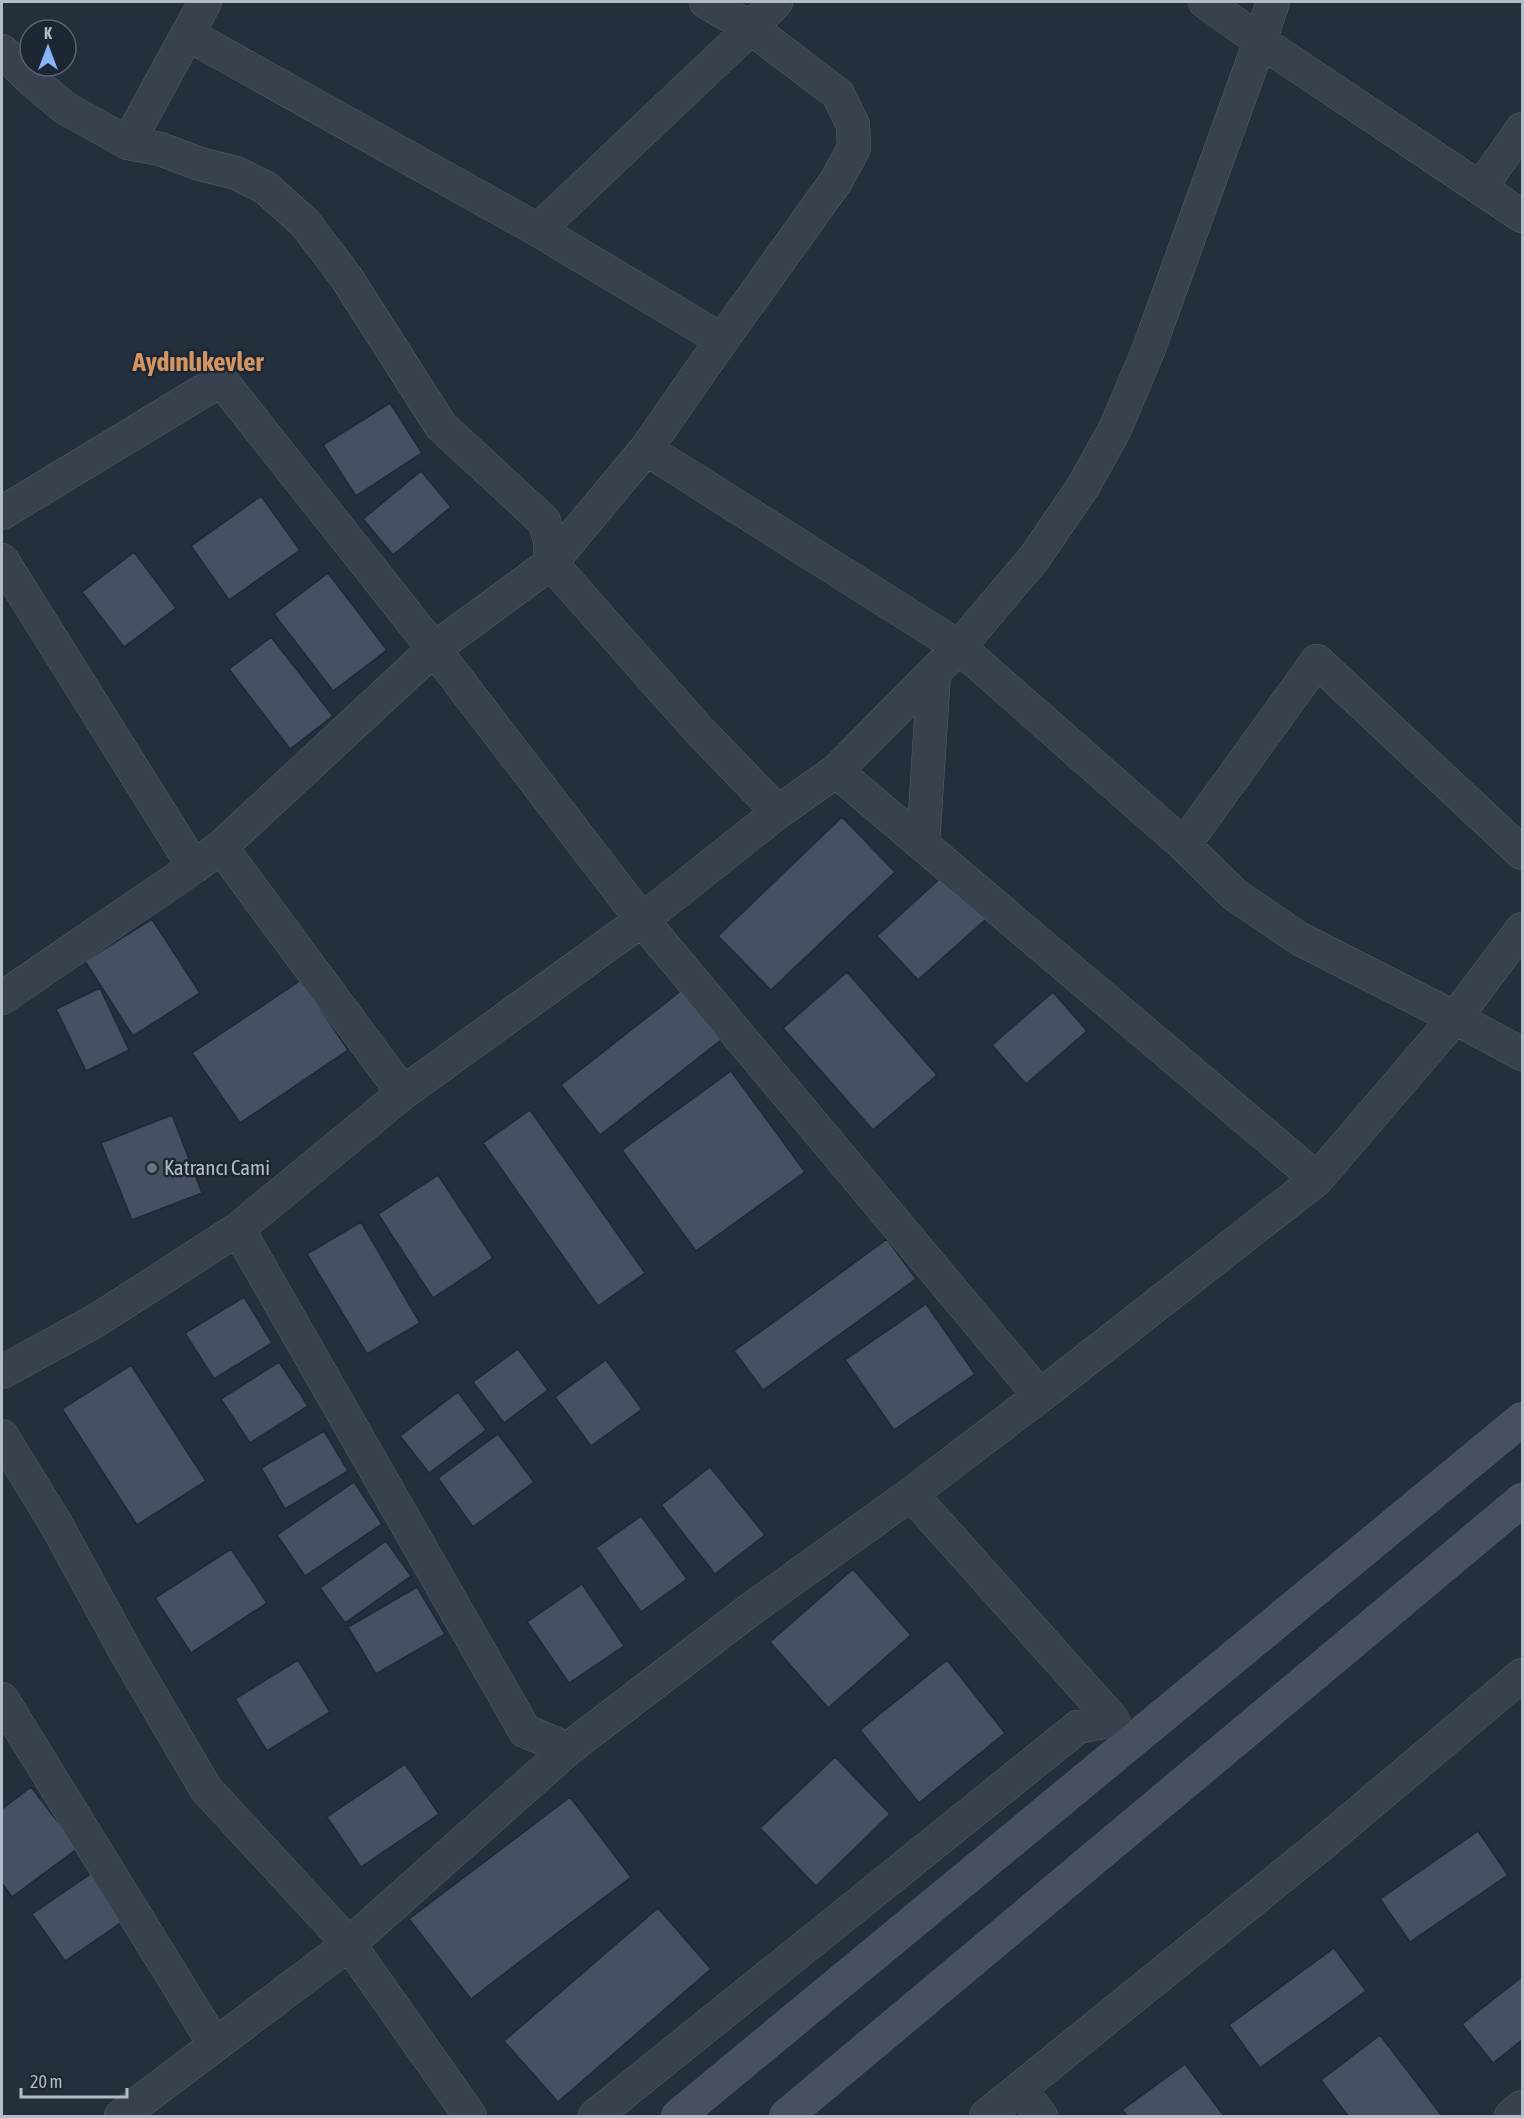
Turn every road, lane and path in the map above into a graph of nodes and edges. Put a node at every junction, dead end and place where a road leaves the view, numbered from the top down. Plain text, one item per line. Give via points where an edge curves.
1 (205, 2) edge
2 (706, 2) edge
3 (776, 2) edge
4 (1205, 2) edge
5 (1273, 2) edge
6 (750, 28) junction
7 (187, 34) junction
8 (1260, 41) junction
9 (2, 51) edge
10 (1522, 129) edge
11 (128, 143) junction
12 (1481, 188) junction
13 (1522, 216) edge
14 (538, 230) junction
15 (722, 340) junction
16 (646, 449) junction
17 (2, 513) edge
18 (2, 560) edge
19 (551, 563) junction
20 (959, 648) junction
21 (434, 649) junction
22 (934, 672) junction
23 (836, 771) junction
24 (778, 812) junction
25 (923, 845) junction
26 (1184, 845) junction
27 (221, 847) junction
28 (1522, 853) edge
29 (194, 867) junction
30 (642, 920) junction
31 (1522, 929) edge
32 (2, 998) edge
33 (1455, 1018) junction
34 (1522, 1054) edge
35 (403, 1093) junction
36 (1317, 1179) junction
37 (238, 1229) junction
38 (2, 1372) edge
39 (1040, 1396) junction
40 (1522, 1419) edge
41 (2, 1436) edge
42 (910, 1494) junction
43 (1522, 1500) edge
44 (1522, 1675) edge
45 (2, 1699) edge
46 (568, 1749) junction
47 (349, 1944) junction
48 (215, 2045) junction
49 (1020, 2089) junction
50 (1522, 2107) edge
51 (122, 2116) edge
52 (470, 2116) edge
53 (596, 2116) edge
54 (678, 2116) edge
55 (786, 2116) edge
56 (986, 2116) edge
57 (1041, 2116) edge
58 (1511, 2116) edge

1 - 7 street
2 - 6 street
3 - 6 street
4 - 8 street
5 - 8 street
6 - 14 street
6 - 15 street via 838,94 853,125 854,148 836,181
7 - 11 street
7 - 14 street
8 - 12 street
8 - 20 street via 1148,351 1115,429 1084,485 1035,556
9 - 11 street via 65,108
10 - 12 street
11 - 19 street via 236,173 266,188 305,223 346,277 441,426 544,522
12 - 13 street
14 - 15 street
15 - 16 street
16 - 19 street
16 - 20 street
17 - 21 street via 221,380
18 - 29 street
19 - 21 street
19 - 24 street via 697,728
20 - 22 street
20 - 26 street
21 - 27 street
21 - 30 street
22 - 23 street
22 - 25 street
23 - 24 street
23 - 25 street
24 - 30 street
25 - 36 street
26 - 28 street via 1317,661
26 - 33 street via 1235,895 1300,939
27 - 29 street
27 - 35 street
29 - 32 street
30 - 35 street
30 - 39 street
31 - 33 street
33 - 34 street
33 - 36 street
35 - 37 street
36 - 39 street
37 - 38 street via 97,1320
37 - 46 street via 525,1731
39 - 42 street
40 - 54 main road
41 - 47 street via 206,1789
42 - 46 street via 750,1609
42 - 53 street via 1113,1720 1078,1727
43 - 55 main road
44 - 49 street
45 - 48 street
46 - 47 street
47 - 48 street
47 - 52 street
48 - 51 street
49 - 56 street
49 - 57 street
50 - 58 street

